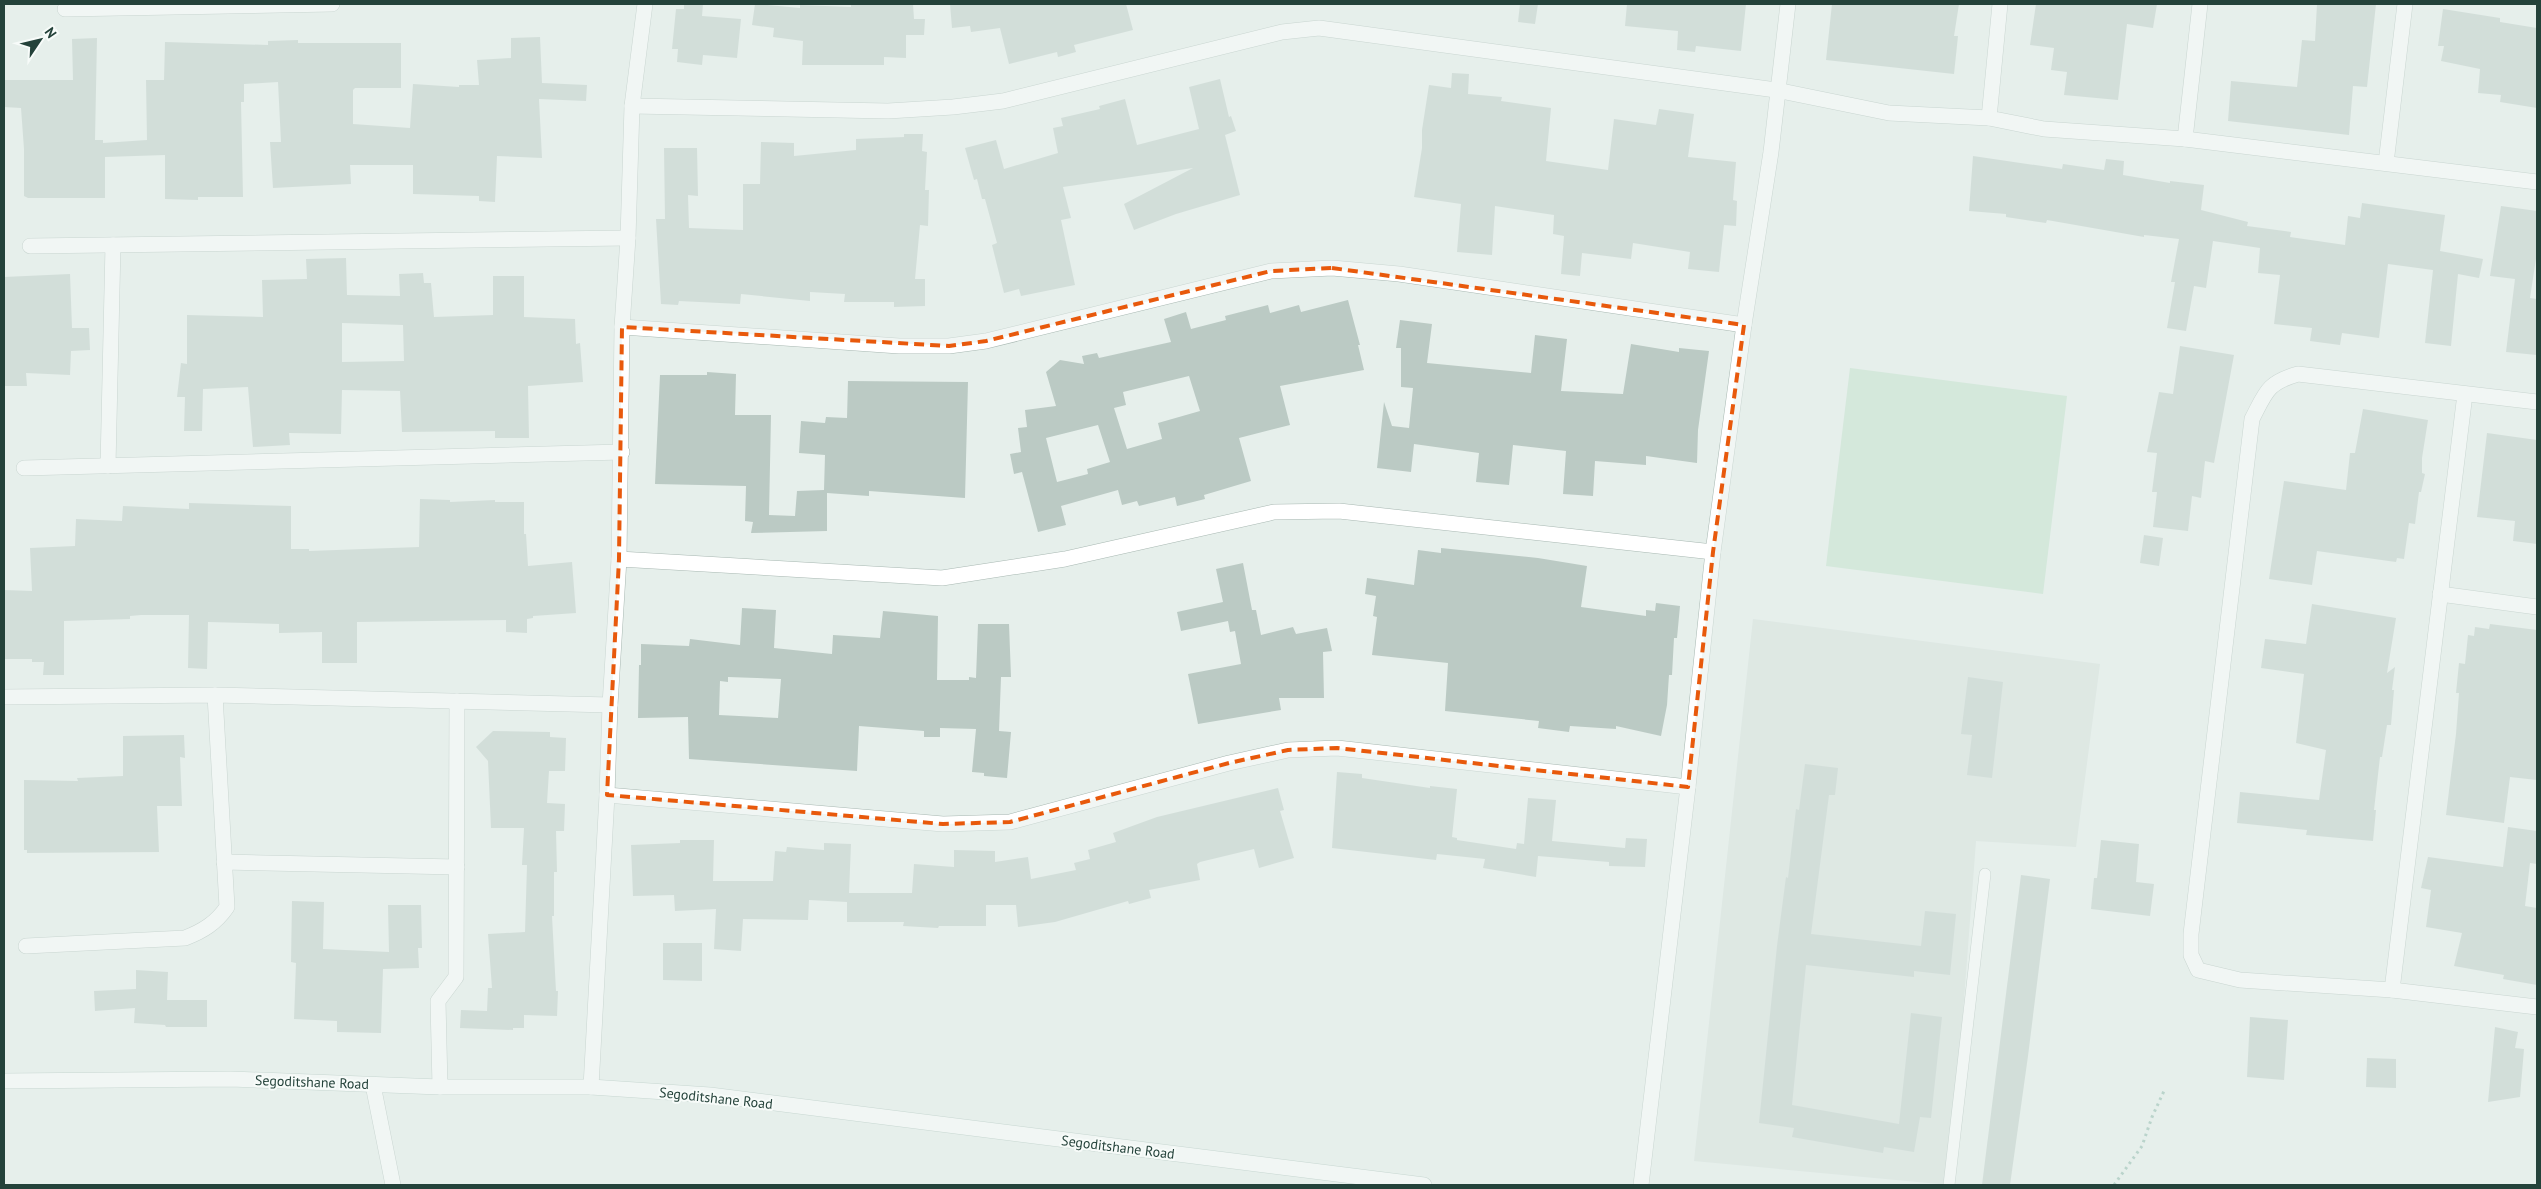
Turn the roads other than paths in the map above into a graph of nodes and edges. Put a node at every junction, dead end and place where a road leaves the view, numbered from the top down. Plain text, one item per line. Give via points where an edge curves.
1 (332, 4) edge
2 (645, 4) edge
3 (1788, 4) edge
4 (2000, 4) edge
5 (2200, 4) edge
6 (2405, 4) edge
7 (117, 6) edge
8 (65, 9) dead end
9 (1776, 90) junction
10 (632, 106) junction
11 (1988, 118) junction
12 (2185, 138) junction
13 (2386, 163) junction
14 (2537, 182) edge
15 (628, 238) junction
16 (113, 245) junction
17 (30, 246) dead end
18 (1744, 325) junction
19 (622, 327) junction
20 (2465, 394) junction
21 (2537, 402) edge
22 (622, 452) junction
23 (108, 466) junction
24 (24, 468) dead end
25 (1713, 552) junction
26 (619, 559) junction
27 (2440, 594) junction
28 (2537, 607) edge
29 (215, 695) junction
30 (4, 697) edge
31 (457, 701) junction
32 (610, 704) junction
33 (1688, 787) junction
34 (607, 795) junction
35 (224, 862) junction
36 (457, 867) junction
37 (1985, 874) dead end
38 (26, 946) dead end
39 (2392, 990) junction
40 (2537, 1007) edge
41 (4, 1081) edge
42 (373, 1085) junction
43 (440, 1087) junction
44 (591, 1087) junction
45 (393, 1185) edge
46 (1424, 1185) edge
47 (1641, 1185) edge
48 (1950, 1185) edge

1 - 7 street
2 - 10 street
3 - 9 street
4 - 11 street
5 - 12 street
6 - 13 street
7 - 8 street
9 - 10 street via 1319,28 1282,32 1003,101 953,107 888,111
9 - 11 street via 1890,112
9 - 18 street via 1771,152
10 - 15 street
11 - 12 street via 2044,129
12 - 13 street
13 - 14 street
15 - 16 street
15 - 19 street
16 - 17 street
16 - 23 street
18 - 19 street via 1399,274 1332,268 1271,271 986,341 949,346 899,346
18 - 25 street
19 - 22 street
20 - 21 street
20 - 27 street
20 - 39 street via 2298,374 2279,380 2266,390 2252,419 2191,955 2198,970 2240,980
22 - 23 street
22 - 26 street
23 - 24 street
25 - 26 street via 1339,511 1274,512 1065,559 942,578
25 - 33 street
26 - 32 street
27 - 28 street
27 - 39 street
29 - 30 street
29 - 31 street
29 - 35 street
31 - 32 street
31 - 36 street
32 - 34 street
33 - 34 street via 1336,748 1288,750 1229,763 1010,822 943,824
33 - 47 street
34 - 44 street
35 - 36 street
35 - 38 street via 227,907 198,933 185,938
36 - 43 street via 456,976 438,1001
37 - 48 lane
39 - 40 street
41 - 42 street, Segoditshane Road via 231,1079
42 - 43 street, Segoditshane Road
42 - 45 street
43 - 44 street, Segoditshane Road
44 - 46 street, Segoditshane Road via 710,1095

